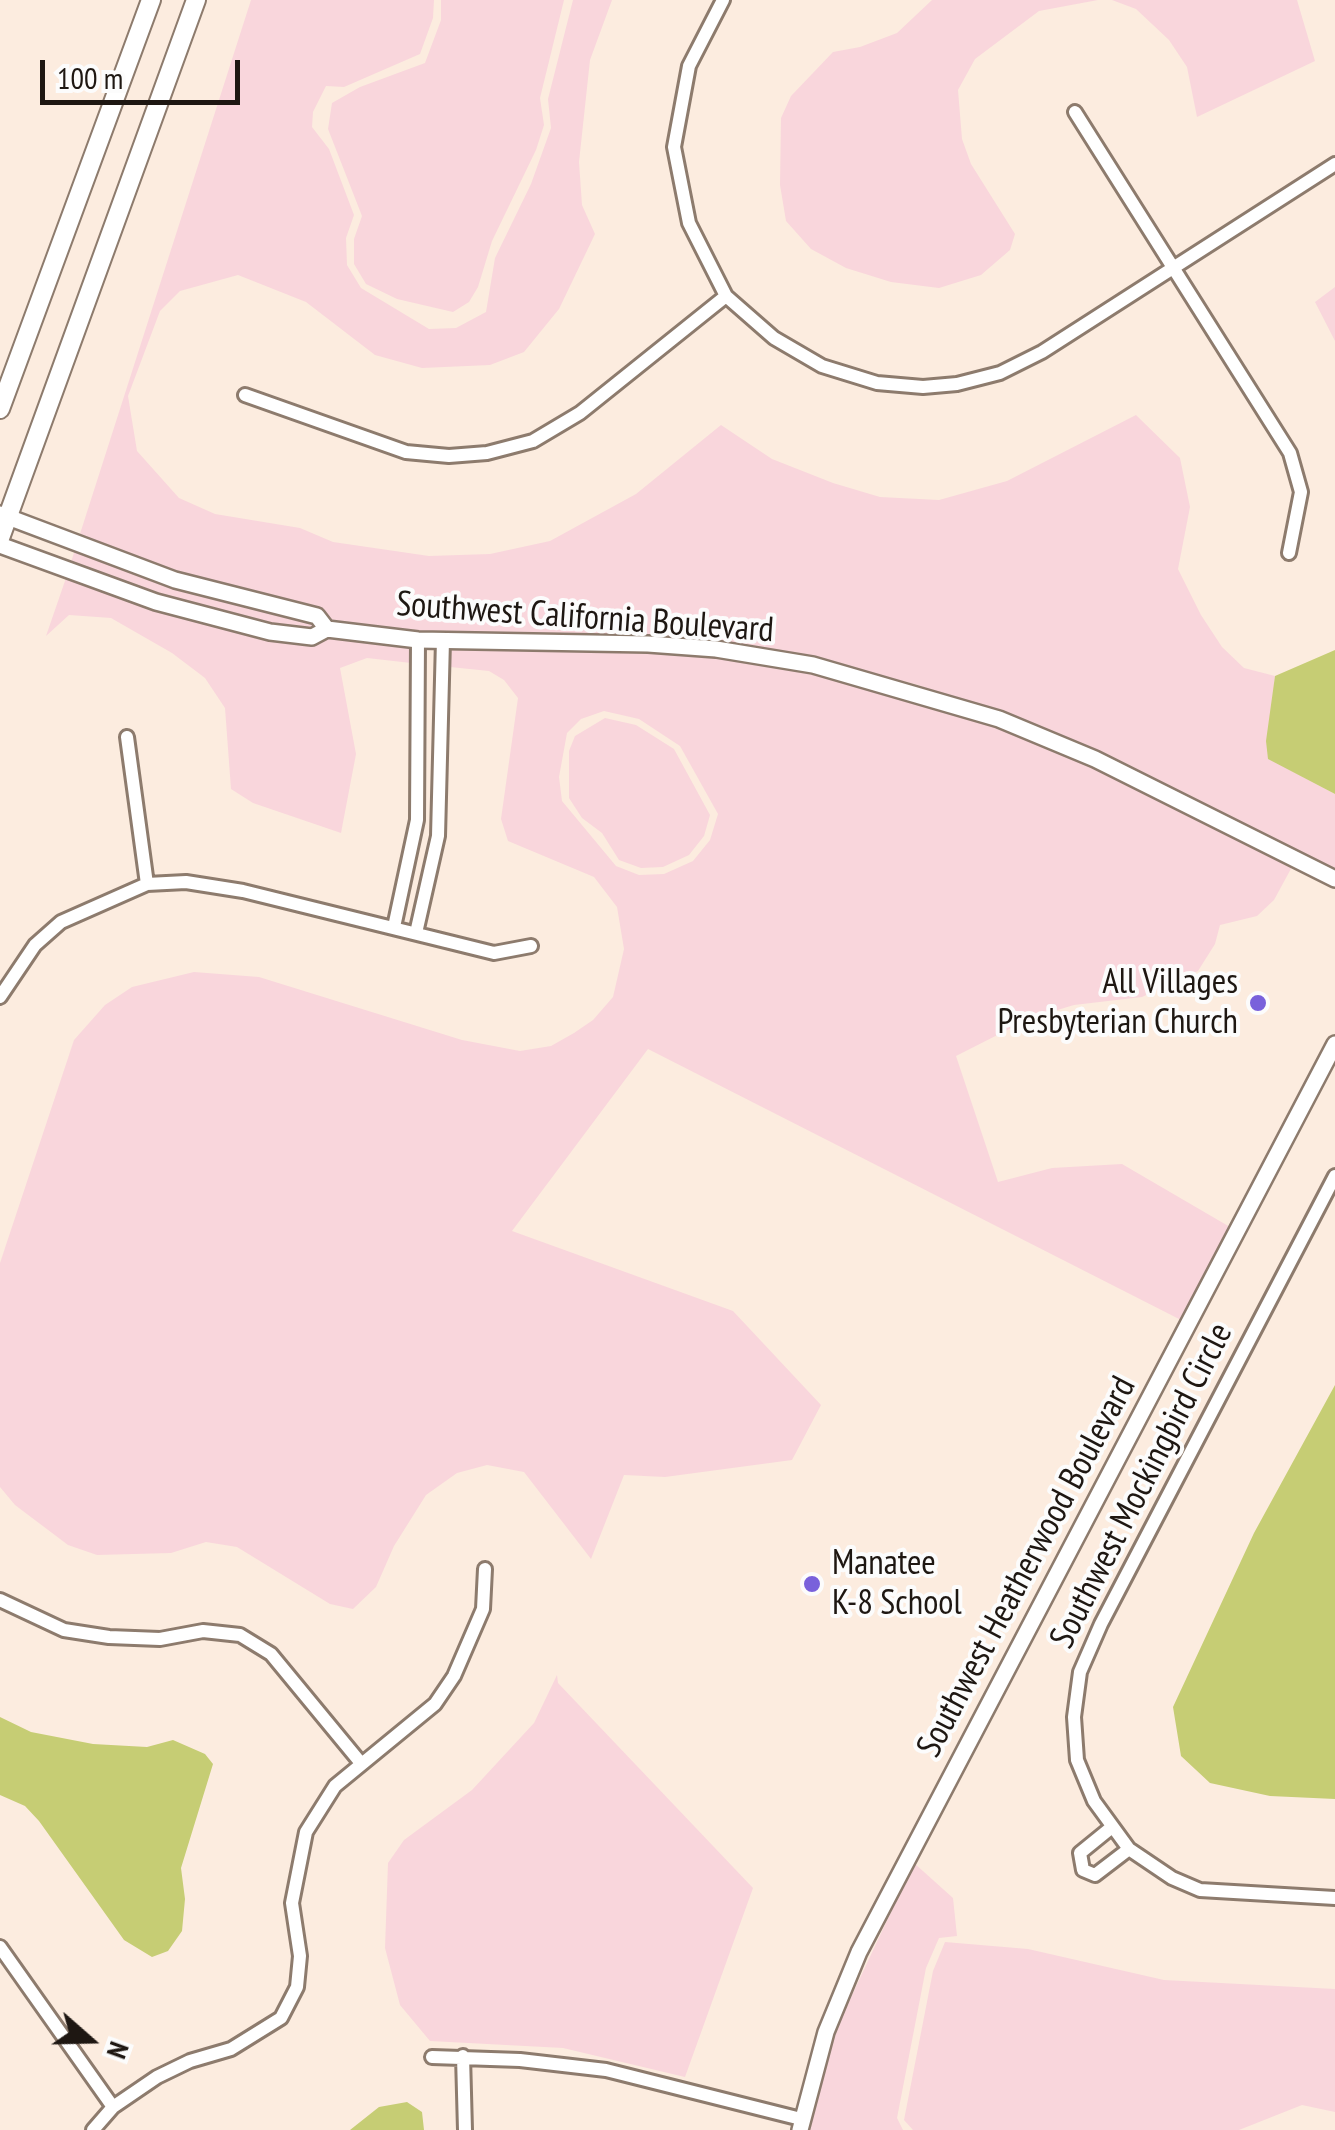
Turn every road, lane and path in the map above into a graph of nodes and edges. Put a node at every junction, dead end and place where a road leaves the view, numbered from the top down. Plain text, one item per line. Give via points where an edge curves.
1 (151, 0) edge
2 (196, 0) edge
3 (723, 0) edge
4 (1074, 112) dead end
5 (1335, 164) edge
6 (1171, 269) junction
7 (726, 296) junction
8 (245, 395) dead end
9 (0, 409) edge
10 (4, 516) edge
11 (0, 541) edge
12 (1289, 553) dead end
13 (327, 629) junction
14 (418, 640) junction
15 (443, 640) junction
16 (127, 737) dead end
17 (1335, 879) edge
18 (147, 884) junction
19 (394, 927) junction
20 (416, 932) junction
21 (531, 946) dead end
22 (0, 998) edge
23 (1335, 1044) edge
24 (1335, 1176) edge
25 (485, 1569) dead end
26 (0, 1600) edge
27 (360, 1762) junction
28 (1112, 1827) junction
29 (1129, 1849) junction
30 (1335, 1898) edge
31 (0, 1947) edge
32 (463, 2056) junction
33 (432, 2058) dead end
34 (113, 2107) junction
35 (801, 2124) edge
36 (92, 2130) edge
37 (466, 2130) edge

1 - 9 main road
2 - 10 main road
3 - 7 street via 688,66 674,146 689,223
4 - 6 street
5 - 6 street
6 - 7 street via 1000,373 923,387 877,383 822,366 774,338
6 - 12 street via 1296,467 1300,505
7 - 8 street via 580,414 533,441 487,453 406,452
10 - 11 main road
10 - 13 street, Southwest California Boulevard via 175,580 317,616
11 - 13 street, Southwest California Boulevard via 212,618 312,638
13 - 14 street, Southwest California Boulevard
14 - 15 street, Southwest California Boulevard
14 - 19 street via 417,820
15 - 17 street, Southwest California Boulevard via 716,649 813,664 917,692 1095,759
15 - 20 street via 438,836
16 - 18 street
18 - 19 street via 242,891
18 - 22 street via 61,922 34,945
19 - 20 street
20 - 21 street via 494,953
23 - 35 street, Southwest Heatherwood Boulevard via 859,1952 826,2032
24 - 28 street, Southwest Mockingbird Circle via 1080,1672 1077,1760
25 - 27 street via 483,1609 454,1676 412,1727
26 - 27 street via 64,1630 109,1637 240,1635 271,1654
27 - 34 street via 335,1786 302,1847 292,1903 298,1971 281,2018 232,2049 157,2077
28 - 29 street, Southwest Mockingbird Circle
28 - 29 street via 1080,1853 1082,1870 1095,1875
29 - 30 street, Southwest Mockingbird Circle via 1200,1890
31 - 34 street
32 - 33 street
32 - 35 street via 606,2070
32 - 37 street
34 - 36 street

